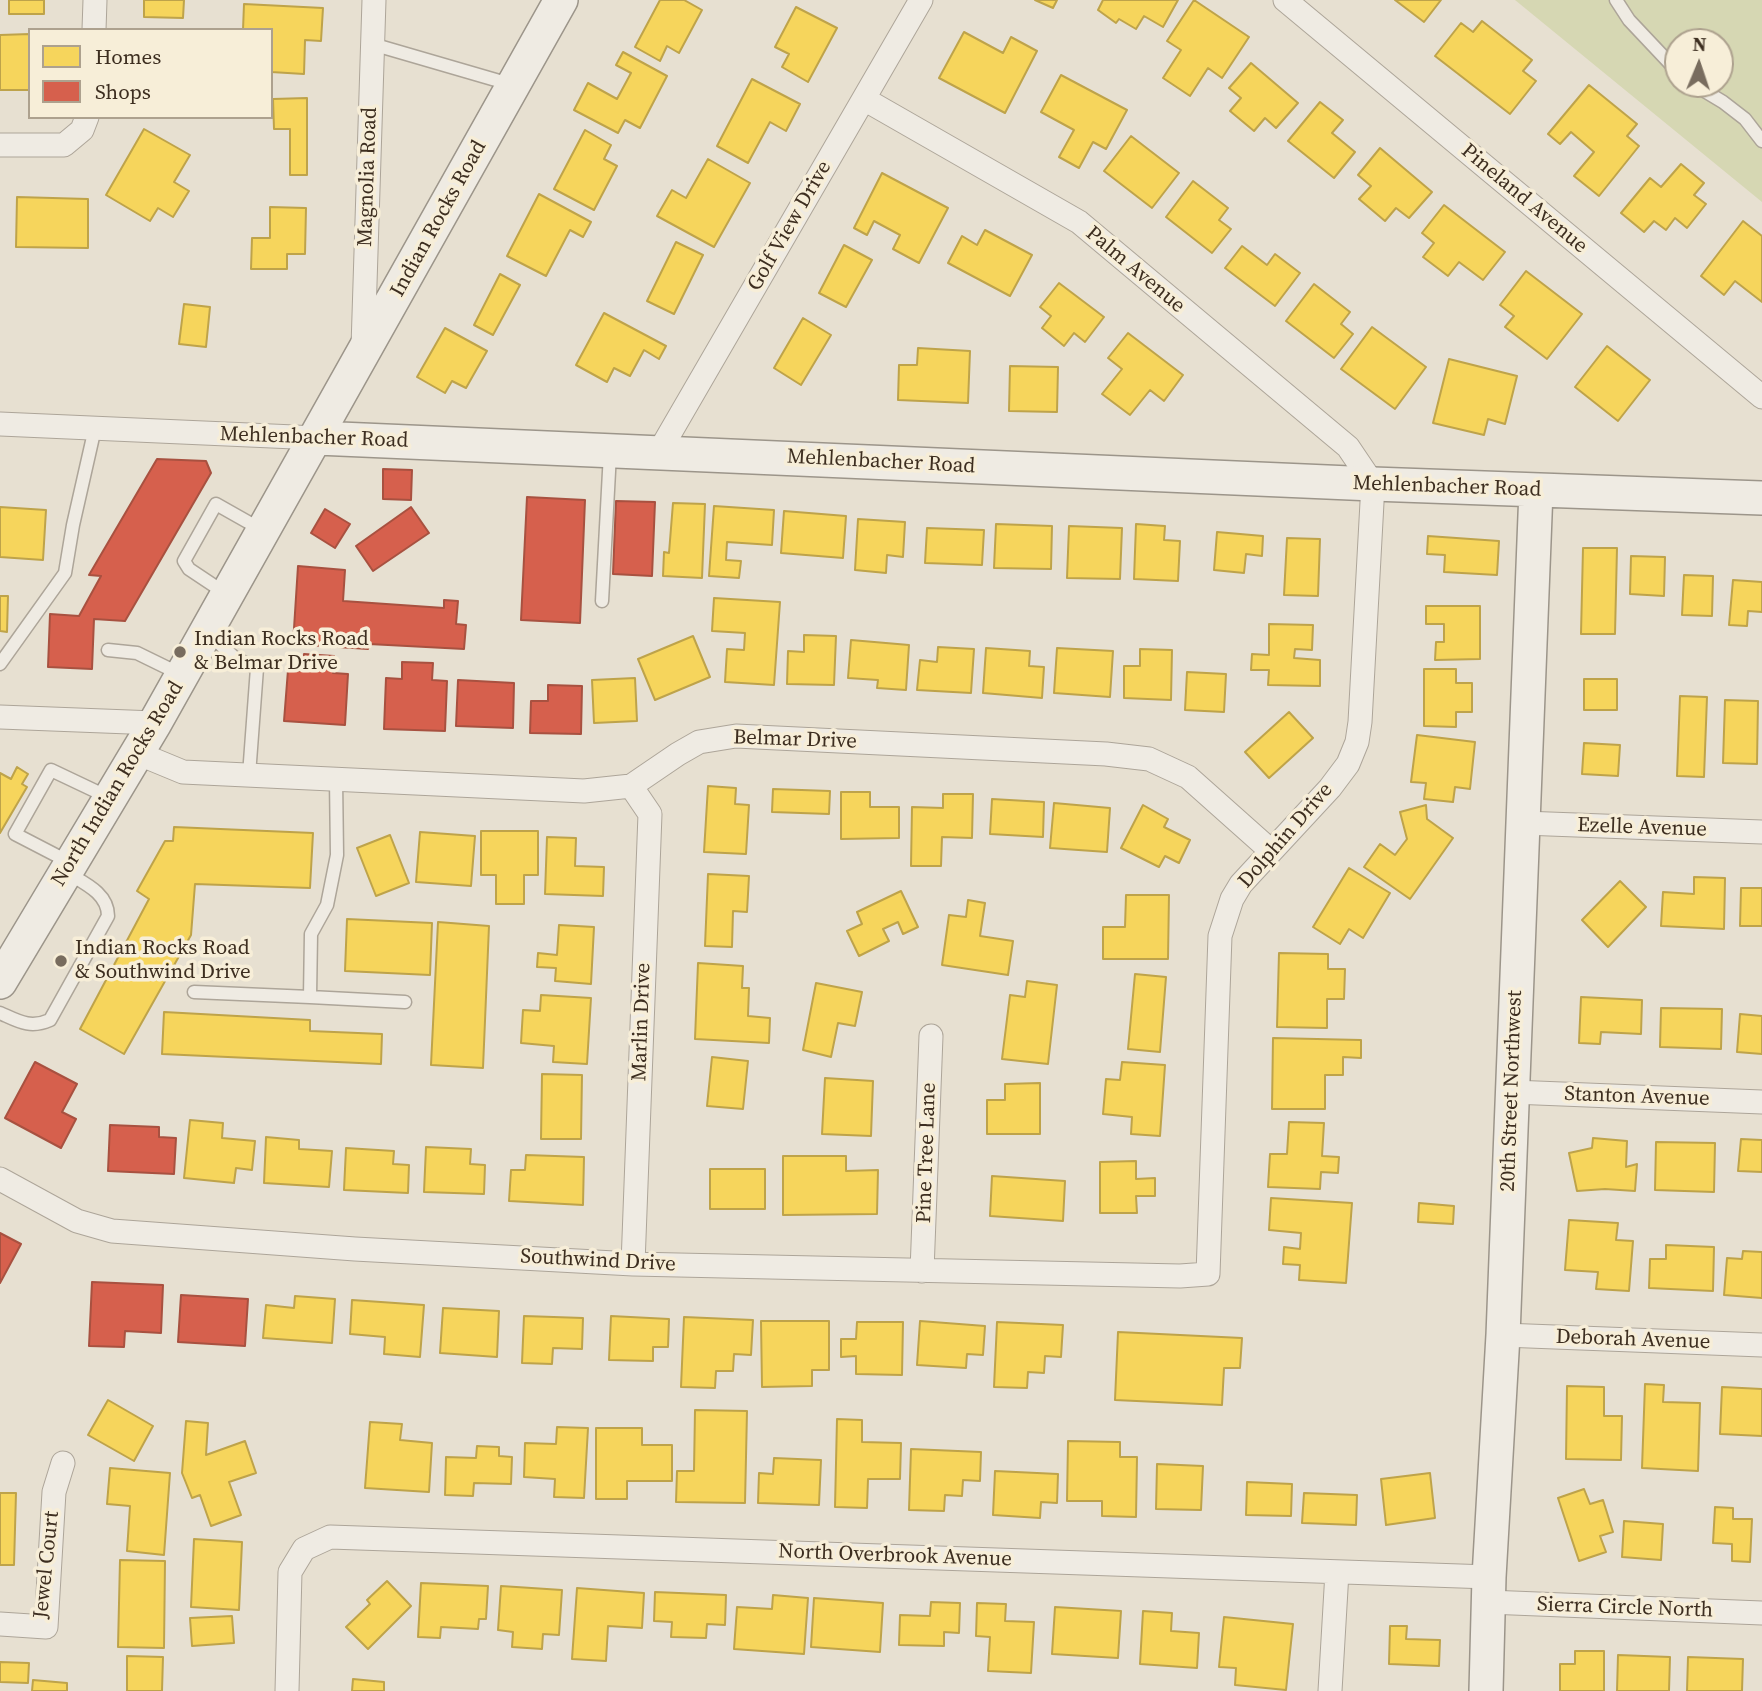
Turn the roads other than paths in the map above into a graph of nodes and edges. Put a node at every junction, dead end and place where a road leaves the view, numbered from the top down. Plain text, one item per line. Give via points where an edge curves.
1 (94, 0) edge
2 (374, 0) edge
3 (562, 0) edge
4 (921, 0) edge
5 (1285, 0) edge
6 (1616, 0) edge
7 (94, 28) edge
8 (372, 44) junction
9 (1664, 57) edge
10 (513, 85) junction
11 (1716, 98) edge
12 (864, 99) junction
13 (86, 119) edge
14 (1762, 141) edge
15 (0, 145) edge
16 (362, 355) junction
17 (1762, 397) edge
18 (0, 424) edge
19 (95, 428) junction
20 (317, 438) junction
21 (610, 450) junction
22 (659, 452) junction
23 (1373, 484) junction
24 (1536, 490) junction
25 (1762, 498) edge
26 (264, 531) junction
27 (228, 595) junction
28 (602, 601) dead end
29 (207, 632) junction
30 (108, 650) dead end
31 (0, 664) edge
32 (183, 675) junction
33 (0, 717) edge
34 (155, 723) junction
35 (138, 753) junction
36 (249, 775) junction
37 (336, 779) junction
38 (631, 786) junction
39 (110, 798) junction
40 (1523, 823) junction
41 (1762, 832) edge
42 (1270, 850) junction
43 (68, 868) junction
44 (4, 970) edge
45 (194, 992) dead end
46 (310, 997) junction
47 (405, 1002) dead end
48 (0, 1013) edge
49 (931, 1036) dead end
50 (1512, 1092) junction
51 (1762, 1102) edge
52 (0, 1179) edge
53 (633, 1264) junction
54 (922, 1271) junction
55 (1208, 1274) joint
56 (1503, 1335) junction
57 (1762, 1345) edge
58 (63, 1463) dead end
59 (1337, 1572) junction
60 (1488, 1590) junction
61 (1762, 1614) edge
62 (0, 1624) edge
63 (287, 1691) edge
64 (1330, 1691) edge
65 (1486, 1691) edge

1 - 7 street
2 - 8 street, Magnolia Road
3 - 10 street, Indian Rocks Road
4 - 12 street, Golf View Drive
5 - 17 street, Pineland Avenue
6 - 9 lane
8 - 10 lane
8 - 16 street, Magnolia Road
10 - 16 street, Indian Rocks Road
11 - 14 lane via 1745,119
12 - 22 street, Golf View Drive
12 - 23 street, Palm Avenue via 1079,222 1348,447
13 - 15 street via 82,130 64,145
16 - 20 street, Indian Rocks Road
18 - 19 street, Mehlenbacher Road
19 - 20 street, Mehlenbacher Road
19 - 31 lane via 65,573
20 - 21 street, Mehlenbacher Road
20 - 26 street, North Indian Rocks Road
21 - 22 street, Mehlenbacher Road
21 - 28 lane
22 - 23 street, Mehlenbacher Road
23 - 24 street, Mehlenbacher Road
23 - 42 street, Dolphin Drive via 1357,742 1330,788
24 - 25 street, Mehlenbacher Road
24 - 40 street, 20th Street Northwest
26 - 27 street, North Indian Rocks Road
26 - 27 lane via 216,504 184,561
27 - 29 street, North Indian Rocks Road
29 - 32 street, North Indian Rocks Road
29 - 36 lane via 235,658 257,668
30 - 32 lane via 137,653
32 - 34 street, North Indian Rocks Road
33 - 34 street
34 - 35 street, North Indian Rocks Road
35 - 36 street, Belmar Drive via 183,772
35 - 39 street, North Indian Rocks Road
36 - 37 street, Belmar Drive
37 - 38 street, Belmar Drive via 584,791
37 - 46 lane via 337,855 327,905 311,934
38 - 42 street, Belmar Drive via 699,742 736,736 1106,754 1149,759 1188,777
38 - 53 street, Marlin Drive via 650,814
39 - 43 street, North Indian Rocks Road
39 - 43 lane via 51,769 15,834
40 - 41 street, Ezelle Avenue
40 - 50 street, 20th Street Northwest
42 - 55 street, Dolphin Drive via 1232,899 1220,936
43 - 44 street, North Indian Rocks Road
43 - 48 lane via 101,896 108,916 50,1020 25,1024
45 - 46 lane
46 - 47 lane
49 - 54 street, Pine Tree Lane
50 - 51 street, Stanton Avenue
50 - 56 street, 20th Street Northwest
52 - 53 street, Southwind Drive via 77,1221 112,1231
53 - 54 street, Southwind Drive
54 - 55 street, Southwind Drive
56 - 57 street, Deborah Avenue
56 - 60 street, 20th Street Northwest
58 - 62 street, Jewel Court via 54,1492 46,1627
59 - 60 street, North Overbrook Avenue
59 - 63 street, North Overbrook Avenue via 330,1537 304,1549 290,1572
59 - 64 street
60 - 61 street, Sierra Circle North
60 - 65 street, 20th Street Northwest

